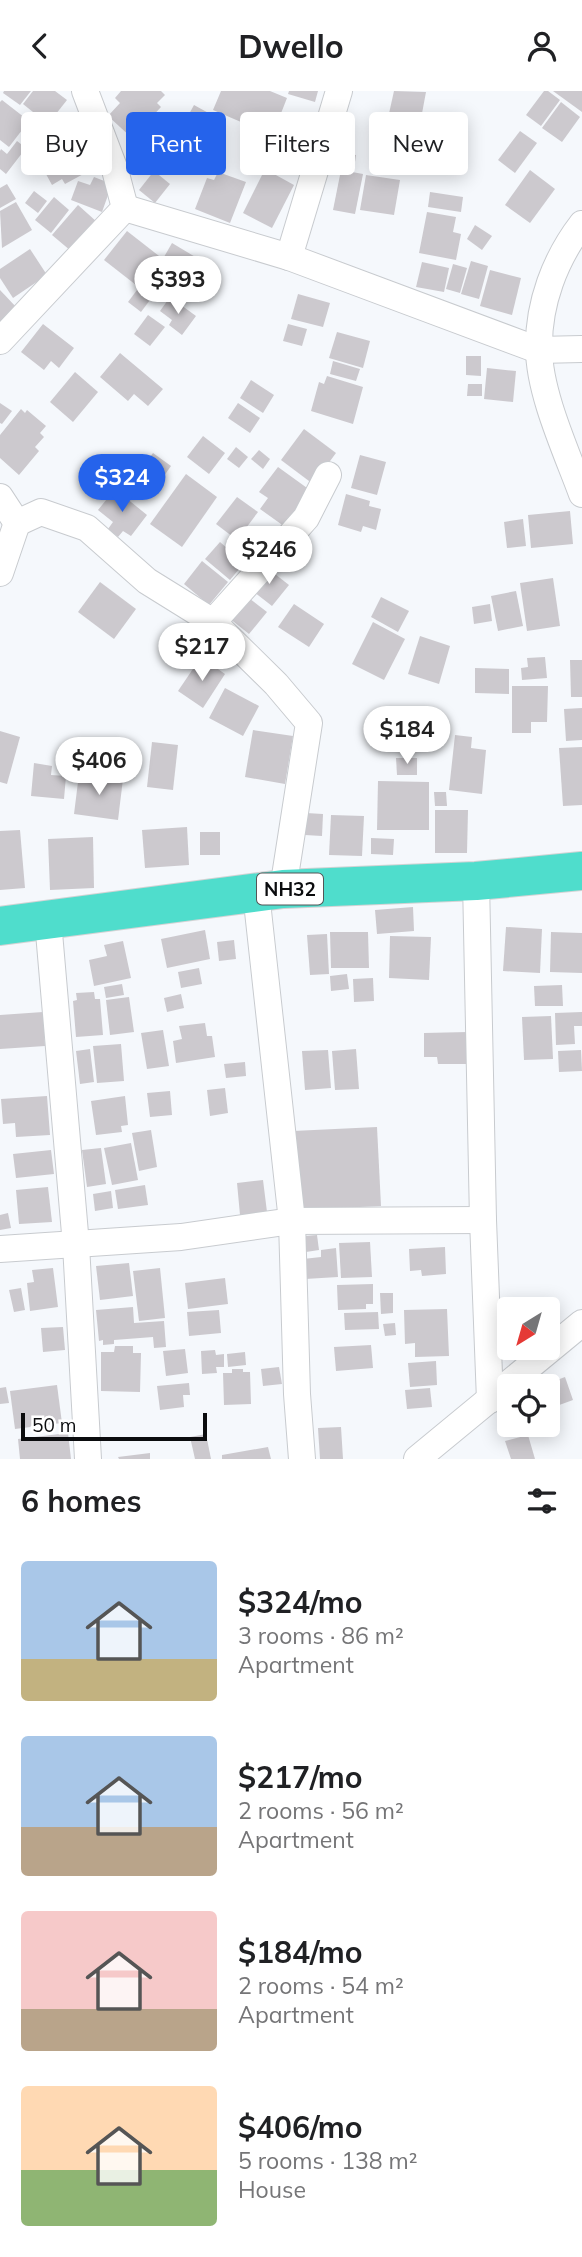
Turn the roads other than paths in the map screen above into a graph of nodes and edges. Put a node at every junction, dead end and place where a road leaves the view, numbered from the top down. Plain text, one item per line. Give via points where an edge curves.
1 (85, 91) edge
2 (339, 91) edge
3 (125, 208) junction
4 (582, 224) edge
5 (289, 257) junction
6 (0, 341) edge
7 (582, 349) edge
8 (538, 350) junction
9 (328, 475) dead end
10 (582, 494) edge
11 (0, 497) edge
12 (17, 523) junction
13 (0, 573) edge
14 (213, 622) junction
15 (582, 871) edge
16 (476, 881) junction
17 (270, 891) junction
18 (48, 921) junction
19 (0, 926) edge
20 (483, 1220) junction
21 (292, 1221) junction
22 (76, 1245) junction
23 (0, 1249) edge
24 (582, 1323) edge
25 (490, 1400) junction
26 (88, 1459) edge
27 (302, 1459) edge
28 (417, 1459) edge

1 - 3 street
2 - 5 street
3 - 5 street
3 - 6 street
4 - 8 street via 564,248 544,300
5 - 8 street
7 - 8 street
8 - 10 street via 545,390
9 - 14 street via 306,517
11 - 12 street
12 - 13 street
12 - 14 street via 41,512 87,528 147,581
14 - 17 street via 309,723
15 - 16 highway, NH32
16 - 17 highway, NH32
16 - 20 street
17 - 18 highway, NH32
17 - 21 street
18 - 19 highway, NH32
18 - 22 street
20 - 21 street
20 - 25 street
21 - 22 street via 181,1237
21 - 27 street
22 - 23 street
22 - 26 street
24 - 25 street
25 - 28 street

